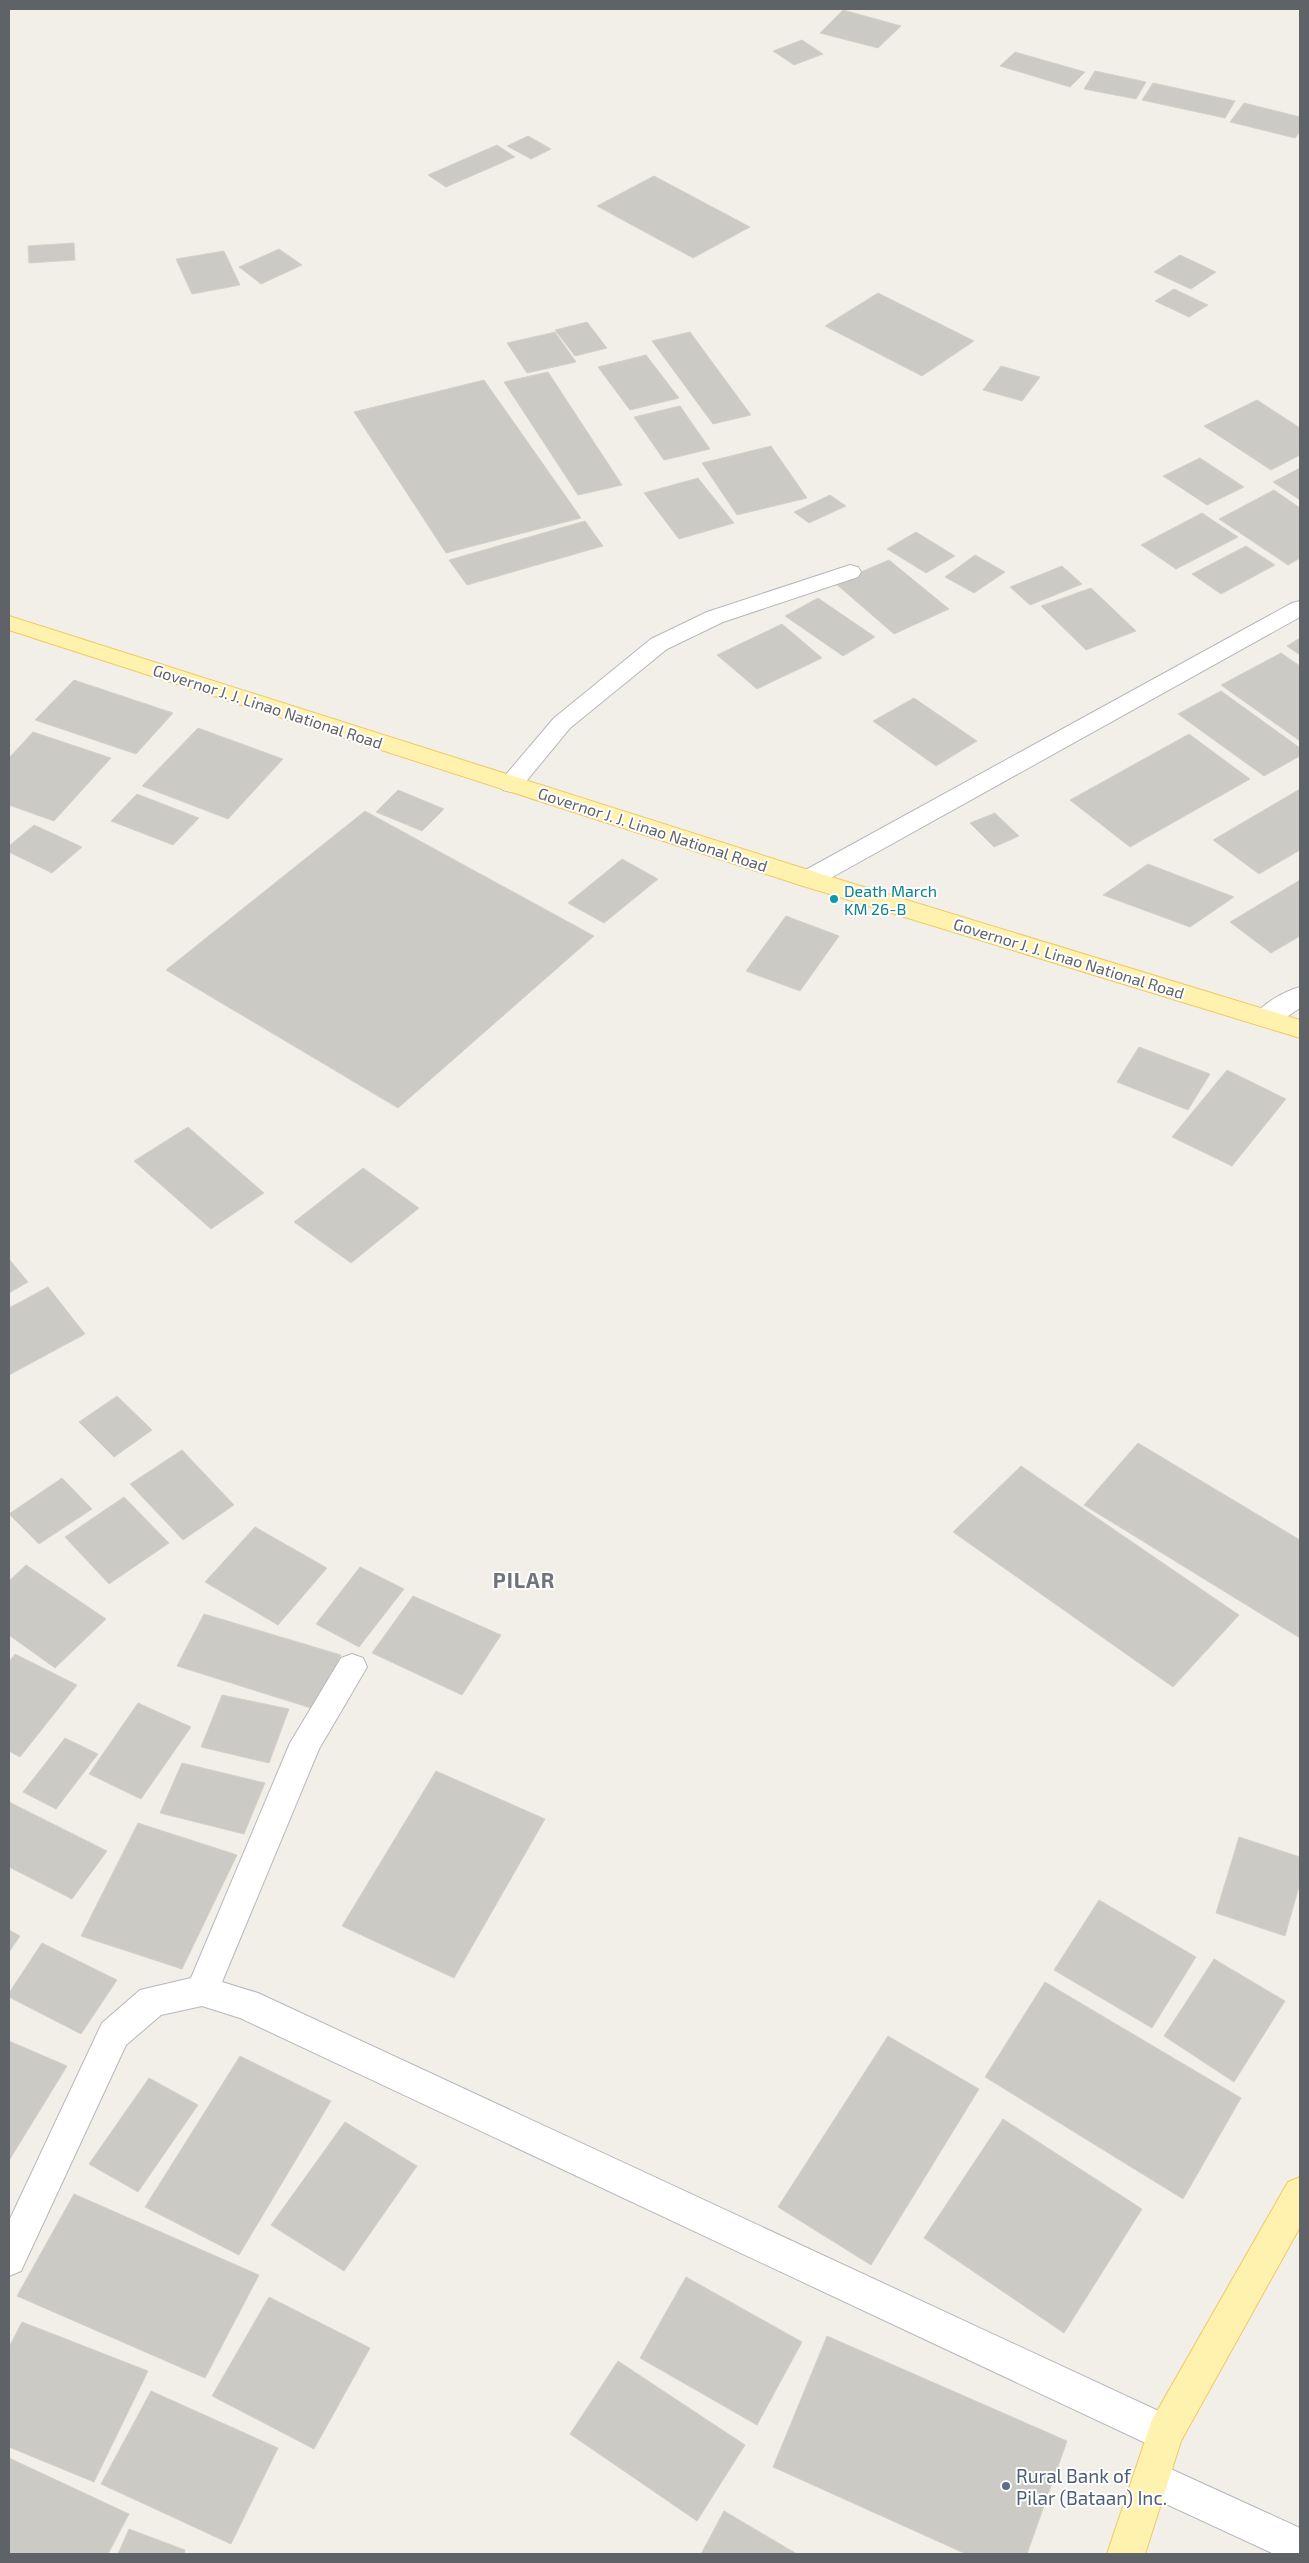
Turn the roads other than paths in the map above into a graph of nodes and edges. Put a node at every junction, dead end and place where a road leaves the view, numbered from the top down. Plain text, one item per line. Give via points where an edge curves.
1 (850, 572) dead end
2 (1300, 608) edge
3 (9, 623) edge
4 (511, 784) junction
5 (809, 879) junction
6 (1300, 996) edge
7 (1266, 1018) junction
8 (1300, 1029) edge
9 (352, 1667) dead end
10 (202, 1991) junction
11 (1300, 2194) edge
12 (9, 2259) edge
13 (1165, 2433) junction
14 (1151, 2478) junction
15 (1300, 2547) edge
16 (1126, 2554) edge

1 - 4 street via 715,618 660,644 562,723
2 - 5 street
3 - 4 main road, Governor J. J. Linao National Road
4 - 5 main road, Governor J. J. Linao National Road
5 - 7 main road, Governor J. J. Linao National Road
6 - 7 street
7 - 8 main road, Governor J. J. Linao National Road
9 - 10 street via 306,1743
10 - 12 street via 152,2001 114,2034
10 - 13 street via 254,2008
11 - 13 main road
13 - 14 main road
14 - 15 street
14 - 16 main road

